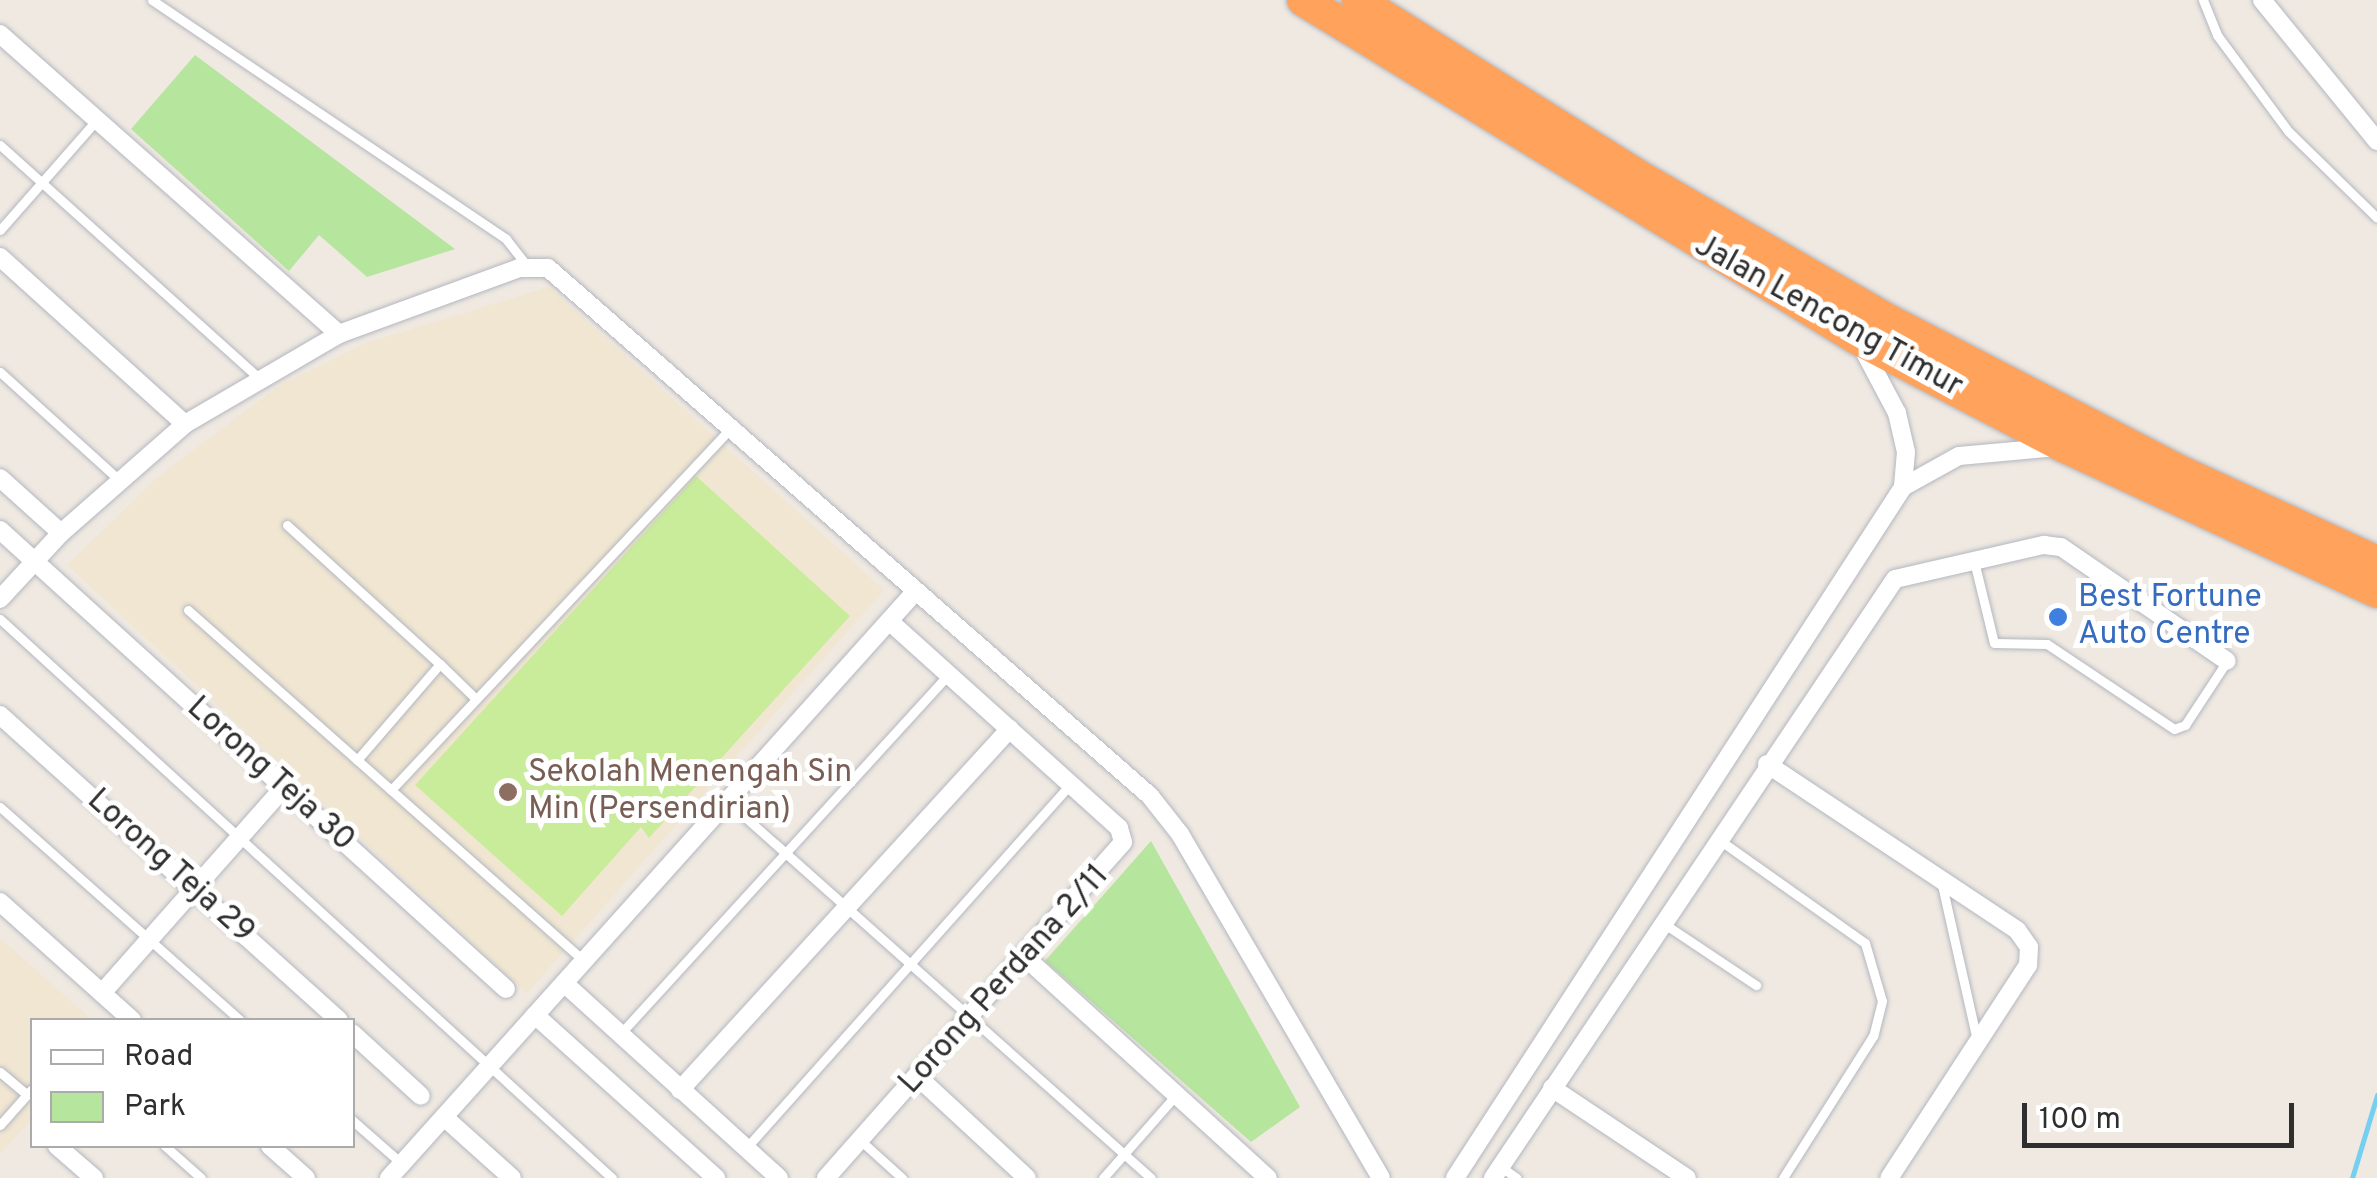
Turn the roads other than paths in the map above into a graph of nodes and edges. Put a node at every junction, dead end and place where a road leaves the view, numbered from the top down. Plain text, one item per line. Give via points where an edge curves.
1 (152, 0) edge
2 (1303, 0) edge
3 (1358, 0) edge
4 (2203, 0) edge
5 (2262, 0) edge
6 (0, 34) edge
7 (95, 122) junction
8 (2377, 141) edge
9 (0, 144) edge
10 (42, 182) junction
11 (2377, 218) edge
12 (0, 230) edge
13 (0, 257) edge
14 (527, 266) junction
15 (339, 334) junction
16 (1858, 339) junction
17 (0, 372) edge
18 (260, 380) junction
19 (185, 424) junction
20 (731, 428) junction
21 (2063, 446) junction
22 (0, 478) edge
23 (119, 480) junction
24 (1903, 487) junction
25 (286, 525) dead end
26 (0, 530) edge
27 (61, 533) junction
28 (1974, 559) junction
29 (35, 561) junction
30 (2377, 562) edge
31 (915, 592) junction
32 (2377, 592) edge
33 (0, 600) edge
34 (188, 610) dead end
35 (0, 619) edge
36 (889, 620) junction
37 (2227, 661) joint
38 (440, 664) junction
39 (949, 674) junction
40 (476, 699) junction
41 (0, 715) edge
42 (1010, 729) junction
43 (356, 760) junction
44 (1767, 764) junction
45 (1070, 784) junction
46 (284, 787) junction
47 (391, 790) junction
48 (727, 801) junction
49 (0, 806) edge
50 (240, 836) junction
51 (1718, 838) junction
52 (783, 854) junction
53 (1941, 880) junction
54 (195, 889) junction
55 (0, 902) edge
56 (1635, 904) junction
57 (845, 910) junction
58 (1662, 922) junction
59 (150, 940) junction
60 (1026, 958) junction
61 (584, 961) junction
62 (906, 966) junction
63 (564, 983) junction
64 (1756, 985) dead end
65 (506, 988) dead end
66 (102, 993) junction
67 (535, 1015) junction
68 (130, 1018) edge
69 (238, 1018) edge
70 (337, 1018) edge
71 (970, 1021) junction
72 (620, 1035) junction
73 (355, 1036) edge
74 (1977, 1043) junction
75 (490, 1066) junction
76 (0, 1072) edge
77 (918, 1078) junction
78 (1552, 1088) junction
79 (680, 1090) junction
80 (30, 1092) edge
81 (1176, 1094) junction
82 (421, 1096) dead end
83 (444, 1117) junction
84 (355, 1124) edge
85 (0, 1125) edge
86 (860, 1140) junction
87 (59, 1148) edge
88 (167, 1148) edge
89 (272, 1148) edge
90 (746, 1149) junction
91 (1124, 1154) junction
92 (1497, 1172) edge
93 (397, 1173) edge
94 (94, 1178) edge
95 (202, 1178) edge
96 (306, 1178) edge
97 (512, 1178) edge
98 (612, 1178) edge
99 (716, 1178) edge
100 (778, 1178) edge
101 (826, 1178) edge
102 (902, 1178) edge
103 (1027, 1178) edge
104 (1102, 1178) edge
105 (1151, 1178) edge
106 (1268, 1178) edge
107 (1381, 1178) edge
108 (1455, 1178) edge
109 (1517, 1178) edge
110 (1687, 1178) edge
111 (1783, 1178) edge
112 (1889, 1178) edge

1 - 14 lane via 506,239
2 - 16 highway, Jalan Lencong Timur
3 - 30 highway, Jalan Lencong Timur via 1638,175 1892,322 2175,469
4 - 11 lane via 2217,35 2262,88 2288,132
5 - 8 street
6 - 7 street
7 - 10 lane
7 - 15 street
9 - 10 lane
10 - 12 lane
10 - 18 lane
13 - 19 street
14 - 15 street
14 - 20 street via 558,274
15 - 18 street
16 - 21 highway, Jalan Lencong Timur
16 - 24 street via 1897,413 1906,452
17 - 23 lane
18 - 19 street
19 - 23 street
20 - 31 street
20 - 40 lane
21 - 24 street via 1959,456
21 - 32 highway, Jalan Lencong Timur
22 - 27 street
23 - 27 street
24 - 56 street
25 - 38 lane
26 - 29 street, Lorong Teja 30
27 - 29 street
28 - 37 street via 2061,547
28 - 37 lane via 1994,643 2047,644 2174,729 2186,725
28 - 44 street via 1914,571 1881,592
29 - 33 street
29 - 46 street, Lorong Teja 30
31 - 36 street
31 - 107 street via 1167,816
34 - 43 lane
35 - 50 lane
36 - 39 street, Lorong Perdana 2/11
36 - 48 street
38 - 40 lane
38 - 43 lane
39 - 42 street, Lorong Perdana 2/11
39 - 52 lane
40 - 47 lane
41 - 54 street, Lorong Teja 29
42 - 45 street, Lorong Perdana 2/11
42 - 57 street
43 - 47 lane
44 - 51 street
44 - 53 street
45 - 60 street, Lorong Perdana 2/11 via 1119,828 1123,842
45 - 62 lane
46 - 50 street
46 - 65 street, Lorong Teja 30
47 - 61 lane
48 - 52 lane
48 - 61 street
49 - 59 lane
50 - 54 street
50 - 75 lane
51 - 58 street
51 - 111 lane via 1865,942 1882,1001 1873,1036
52 - 57 lane
52 - 72 lane
53 - 74 lane
53 - 74 street via 2016,930 2028,947 2028,965
54 - 59 street
54 - 70 street, Lorong Teja 29
55 - 66 street
56 - 58 street
56 - 108 street
57 - 62 lane
57 - 79 street
58 - 64 lane
58 - 78 street
59 - 66 street
59 - 69 lane
60 - 71 street, Lorong Perdana 2/11
60 - 81 street
61 - 63 street
62 - 71 lane
62 - 90 lane
63 - 67 street
63 - 72 street
66 - 68 street
67 - 75 street
67 - 99 street
71 - 77 street, Lorong Perdana 2/11
71 - 91 lane
72 - 79 street
73 - 82 street
74 - 112 street
75 - 83 street
75 - 98 lane
76 - 80 lane
77 - 86 street, Lorong Perdana 2/11
77 - 103 street
78 - 92 street
78 - 110 street
79 - 90 street
80 - 85 lane
81 - 91 lane
81 - 106 street
83 - 93 street
83 - 97 street
84 - 93 lane
86 - 101 street, Lorong Perdana 2/11
86 - 102 lane
87 - 94 street
88 - 95 lane
89 - 96 street
90 - 100 street
91 - 104 lane
91 - 105 lane
92 - 109 lane

